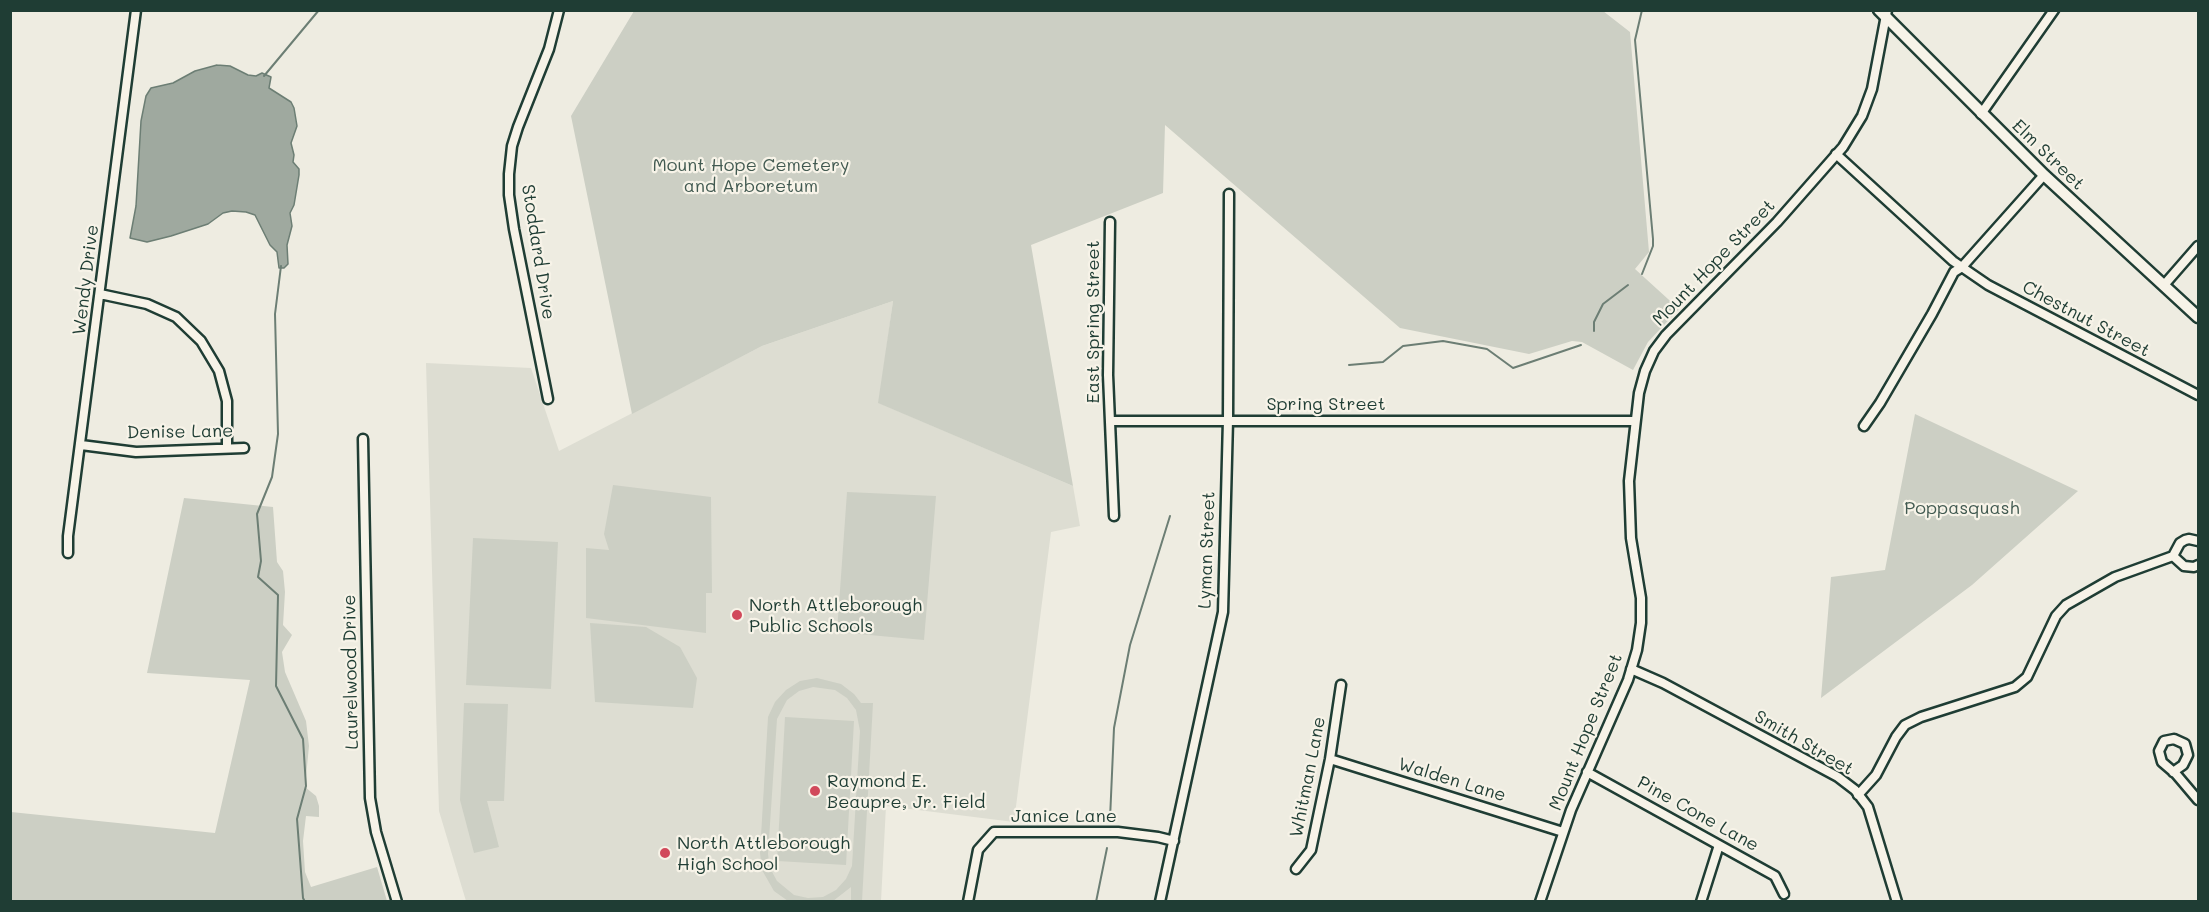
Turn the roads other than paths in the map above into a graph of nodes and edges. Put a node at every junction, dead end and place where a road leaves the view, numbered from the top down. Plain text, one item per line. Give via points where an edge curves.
1 (136, 10) edge
2 (559, 10) edge
3 (2054, 10) edge
4 (1884, 13) edge
5 (1982, 114) junction
6 (1836, 154) junction
7 (2044, 175) junction
8 (1229, 194) dead end
9 (1110, 222) dead end
10 (2199, 246) edge
11 (1962, 267) junction
12 (2164, 285) junction
13 (100, 294) junction
14 (2199, 317) edge
15 (2199, 395) edge
16 (548, 399) dead end
17 (1228, 420) junction
18 (1111, 421) junction
19 (1635, 421) junction
20 (1864, 426) dead end
21 (363, 439) dead end
22 (81, 445) junction
23 (227, 448) junction
24 (244, 448) dead end
25 (1114, 516) dead end
26 (2199, 541) edge
27 (68, 553) dead end
28 (2173, 556) junction
29 (2199, 565) edge
30 (1631, 669) junction
31 (1341, 685) dead end
32 (1330, 759) junction
33 (1587, 772) junction
34 (2173, 772) dead end
35 (1858, 795) junction
36 (2199, 800) edge
37 (1563, 832) junction
38 (1174, 841) junction
39 (1719, 845) junction
40 (1296, 869) dead end
41 (1784, 894) dead end
42 (397, 902) edge
43 (969, 902) edge
44 (1160, 902) edge
45 (1540, 902) edge
46 (1701, 902) edge
47 (1897, 902) edge

1 - 13 street, Wendy Drive
2 - 16 street, Stoddard Drive via 549,49 512,146 509,174 514,229
3 - 5 street
4 - 5 main road, Elm Street
4 - 6 street, Mount Hope Street via 1872,89 1862,116
5 - 7 main road, Elm Street
6 - 11 street, Chestnut Street
6 - 19 street, Mount Hope Street via 1777,222 1666,334 1645,371
7 - 11 street
7 - 12 main road, Elm Street
8 - 17 street, Lyman Street
9 - 18 street, East Spring Street
10 - 12 street
11 - 15 street, Chestnut Street via 2005,295
11 - 20 street via 1954,272
12 - 14 main road, Elm Street
13 - 22 street, Wendy Drive
13 - 23 street via 147,304 176,317 201,341 219,371 227,401
17 - 18 street, Spring Street
17 - 19 street, Spring Street
17 - 38 street, Lyman Street via 1223,612
18 - 25 street
19 - 30 street, Mount Hope Street via 1629,509 1641,623
21 - 42 street, Laurelwood Drive via 370,798
22 - 23 street, Denise Lane via 136,452
22 - 27 street, Wendy Drive
23 - 24 street, Denise Lane
26 - 28 street via 2189,538 2180,543
28 - 29 street via 2184,566
28 - 35 street via 2115,577 2066,605 2056,616 2027,677 2015,687 1905,725 1876,775
30 - 33 street, Mount Hope Street
30 - 35 street, Smith Street via 1838,777
31 - 32 street, Whitman Lane
32 - 37 street, Walden Lane
32 - 40 street, Whitman Lane via 1311,850
33 - 37 street, Mount Hope Street
33 - 39 street, Pine Cone Lane
34 - 36 street
35 - 47 street, Smith Street via 1868,807
37 - 45 street, Mount Hope Street
38 - 43 street, Janice Lane via 1118,832 994,832 978,850
38 - 44 street, Lyman Street
39 - 41 street, Pine Cone Lane via 1775,876
39 - 46 street

